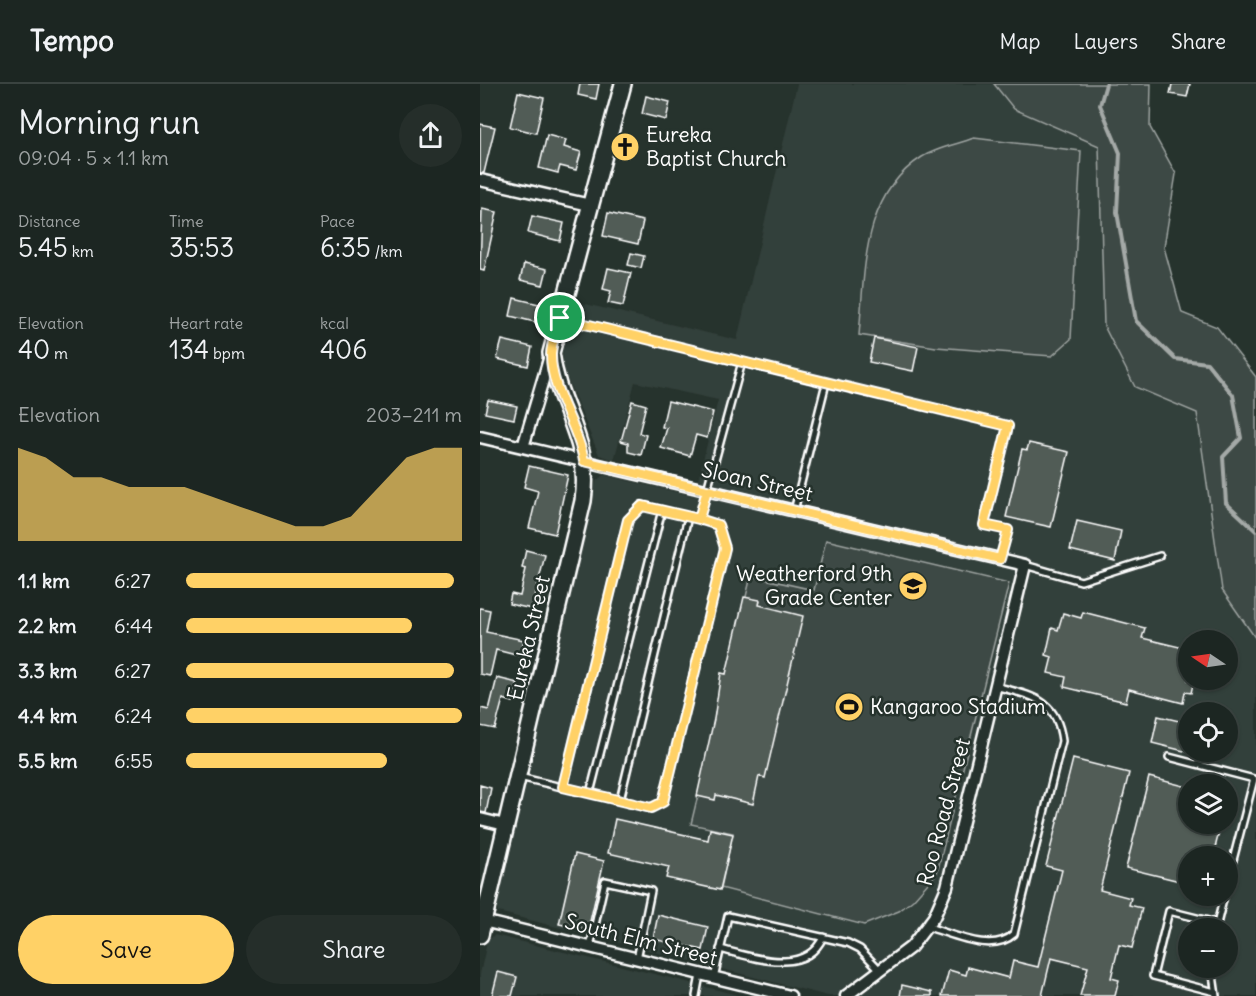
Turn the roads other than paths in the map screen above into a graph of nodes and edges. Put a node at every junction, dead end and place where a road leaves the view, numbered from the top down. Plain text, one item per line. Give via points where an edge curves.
1 (623, 84) edge
2 (480, 180) edge
3 (590, 205) junction
4 (560, 318) junction
5 (551, 353) junction
6 (742, 362) junction
7 (826, 383) junction
8 (480, 436) edge
9 (523, 447) junction
10 (584, 461) junction
11 (707, 490) junction
12 (662, 510) junction
13 (794, 511) junction
14 (688, 517) junction
15 (699, 519) junction
16 (1160, 556) dead end
17 (1000, 559) junction
18 (1025, 565) junction
19 (995, 687) junction
20 (1169, 757) dead end
21 (517, 776) junction
22 (563, 787) junction
23 (590, 793) junction
24 (620, 800) junction
25 (480, 819) edge
26 (505, 825) junction
27 (1237, 846) edge
28 (1191, 918) edge
29 (927, 926) junction
30 (482, 928) edge
31 (823, 937) junction
32 (590, 947) junction
33 (720, 950) junction
34 (637, 959) junction
35 (880, 970) junction
36 (700, 975) junction
37 (714, 978) junction
38 (1214, 978) edge
39 (756, 992) edge
40 (1216, 994) edge
41 (696, 996) edge
42 (790, 996) edge
43 (846, 996) edge

1 - 3 street, Eureka Street
2 - 3 street
3 - 4 street, Eureka Street
4 - 5 street, Eureka Street
4 - 6 lane
5 - 9 street, Eureka Street
5 - 10 street, Eureka Street via 554,378 581,441
6 - 7 lane
6 - 11 lane
7 - 13 lane
7 - 17 lane via 1008,426 984,525 1008,530
8 - 9 street, Sloan Street
9 - 10 street, Sloan Street
10 - 11 street, Sloan Street
10 - 21 street, Eureka Street via 584,501
11 - 13 street, Sloan Street
11 - 15 lane
12 - 14 lane
12 - 22 lane via 642,506 628,520
12 - 23 lane
13 - 17 street, Sloan Street
14 - 15 lane
14 - 24 lane
15 - 24 lane via 718,525 725,548 663,802 651,808
16 - 18 lane via 1081,581
17 - 18 street, Sloan Street
18 - 19 street, Roo Road Street
19 - 29 street, Roo Road Street via 947,887
19 - 29 lane via 1036,697 1047,705 1061,727 1062,741 1014,934 1006,941 992,944
20 - 27 lane via 1254,779
21 - 22 lane
21 - 26 street, Eureka Street
22 - 23 lane
23 - 24 lane
25 - 26 street
26 - 30 street, Eureka Street
28 - 40 lane via 1169,911 1153,976
29 - 35 street, Roo Road Street via 911,947
30 - 32 street, South Elm Street
31 - 33 lane via 812,954 796,960 758,959
31 - 33 lane via 728,916
31 - 35 lane via 860,949
32 - 34 street, South Elm Street
32 - 34 lane via 605,881 651,891
33 - 37 lane
34 - 36 street, South Elm Street
35 - 43 street, Roo Road Street
36 - 37 street, South Elm Street
36 - 41 lane
37 - 39 street, South Elm Street
38 - 40 lane
39 - 42 street, South Elm Street

